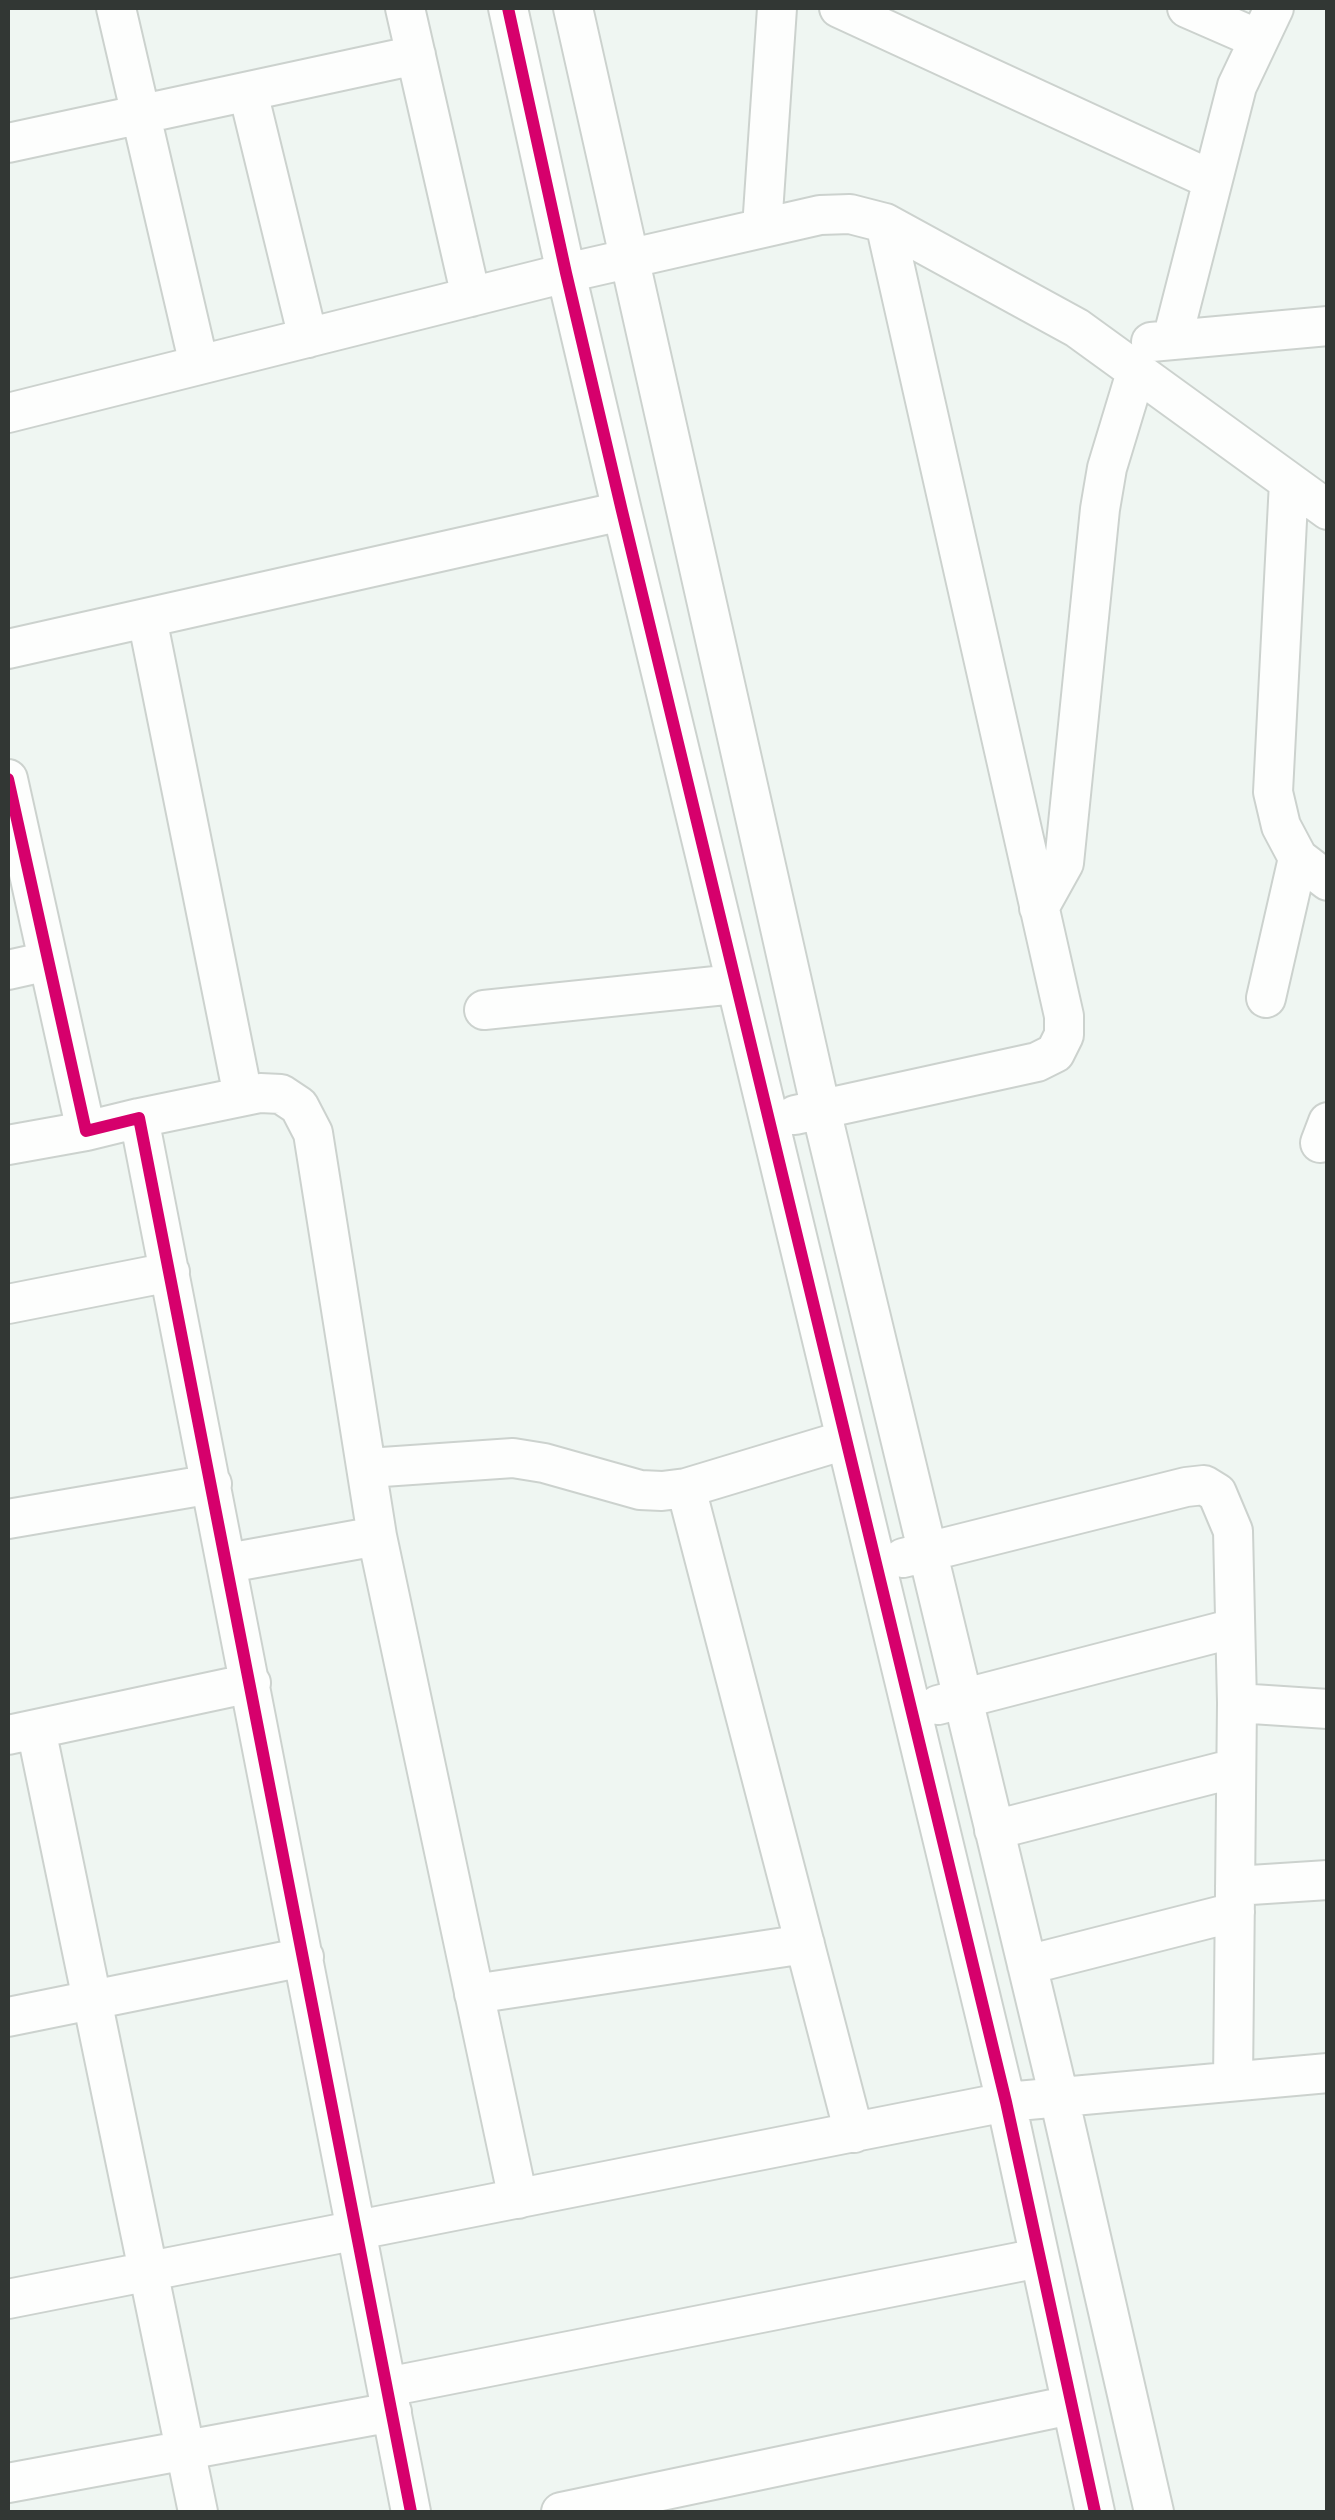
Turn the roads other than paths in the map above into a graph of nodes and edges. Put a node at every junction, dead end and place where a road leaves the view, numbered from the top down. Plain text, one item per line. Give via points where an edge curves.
1 (116, 8) edge
2 (405, 8) edge
3 (508, 8) edge
4 (574, 8) edge
5 (776, 8) edge
6 (839, 8) edge
7 (1187, 8) edge
8 (1266, 23) edge
9 (416, 56) junction
10 (248, 92) junction
11 (141, 114) junction
12 (8, 143) edge
13 (1212, 180) junction
14 (886, 224) junction
15 (762, 228) junction
16 (631, 258) junction
17 (566, 274) junction
18 (472, 297) junction
19 (1328, 326) edge
20 (308, 338) junction
21 (1172, 340) junction
22 (1105, 346) junction
23 (199, 366) junction
24 (1137, 369) junction
25 (8, 413) edge
26 (670, 436) junction
27 (608, 450) junction
28 (1289, 482) junction
29 (1328, 510) edge
30 (622, 511) junction
31 (147, 618) junction
32 (8, 649) edge
33 (744, 764) junction
34 (685, 777) junction
35 (10, 799) edge
36 (1298, 858) junction
37 (1328, 882) edge
38 (1040, 908) junction
39 (781, 931) junction
40 (725, 943) junction
41 (48, 961) junction
42 (8, 970) edge
43 (735, 984) junction
44 (1266, 998) dead end
45 (484, 1010) dead end
46 (242, 1096) junction
47 (821, 1110) junction
48 (139, 1118) junction
49 (768, 1121) junction
50 (86, 1130) junction
51 (8, 1145) edge
52 (170, 1272) junction
53 (8, 1304) edge
54 (845, 1440) junction
55 (368, 1468) junction
56 (212, 1484) junction
57 (686, 1488) junction
58 (8, 1520) edge
59 (377, 1536) junction
60 (927, 1552) junction
61 (228, 1562) junction
62 (876, 1565) junction
63 (1235, 1628) junction
64 (251, 1683) junction
65 (963, 1700) junction
66 (1237, 1703) junction
67 (1328, 1709) edge
68 (911, 1710) junction
69 (22, 1732) edge
70 (1236, 1768) junction
71 (994, 1830) junction
72 (1328, 1880) edge
73 (1235, 1899) junction
74 (804, 1944) junction
75 (304, 1957) junction
76 (1027, 1964) junction
77 (474, 1994) junction
78 (92, 2000) junction
79 (8, 2018) edge
80 (1328, 2072) edge
81 (1233, 2081) junction
82 (1059, 2097) junction
83 (1006, 2102) junction
84 (854, 2133) junction
85 (518, 2199) junction
86 (357, 2231) junction
87 (1039, 2258) junction
88 (148, 2270) junction
89 (8, 2299) edge
90 (389, 2400) junction
91 (1071, 2405) junction
92 (185, 2450) junction
93 (8, 2483) edge
94 (198, 2512) edge
95 (411, 2512) edge
96 (561, 2512) edge
97 (1095, 2512) edge
98 (1154, 2512) edge

1 - 11 street
2 - 9 street
3 - 17 street
4 - 16 street
5 - 15 street
6 - 13 street
7 - 8 street
8 - 13 street via 1237,86
9 - 10 street
9 - 18 street
10 - 11 street
10 - 20 street
11 - 12 street
11 - 23 street
13 - 21 street
14 - 15 street via 850,214
14 - 22 street
14 - 38 street
15 - 16 street
16 - 17 street
16 - 26 street
17 - 18 street
17 - 27 street
18 - 20 street
19 - 21 street
20 - 23 street
21 - 22 street
22 - 24 street
23 - 25 street
24 - 28 street
24 - 38 street via 1100,510 1064,862
26 - 27 street
26 - 33 street
27 - 30 street
28 - 29 street
28 - 36 street via 1273,792
30 - 31 street
30 - 34 street
31 - 32 street
31 - 46 street
33 - 34 street
33 - 39 street
34 - 40 street
35 - 41 street
36 - 37 street
36 - 44 street
38 - 47 street via 1064,1016 1055,1053
39 - 40 street
39 - 47 street
40 - 43 street
41 - 42 street
41 - 50 street
43 - 45 street
43 - 49 street
46 - 48 street
46 - 55 street via 281,1094 299,1106 313,1133
47 - 49 street
47 - 60 street
48 - 50 street
48 - 52 street
49 - 54 street
50 - 51 street
52 - 53 street
52 - 56 street
54 - 57 street
54 - 62 street
55 - 57 street via 513,1458 640,1490
55 - 59 street
56 - 58 street
56 - 61 street
57 - 74 street
59 - 61 street
59 - 77 street
60 - 62 street
60 - 63 street via 1204,1486 1218,1493 1234,1532
60 - 65 street
61 - 64 street
62 - 68 street
63 - 65 street
63 - 66 street
64 - 69 street
64 - 75 street
65 - 68 street
65 - 71 street
66 - 67 street
66 - 70 street
68 - 83 street
69 - 78 street
70 - 71 street
70 - 73 street
71 - 76 street
72 - 73 street
73 - 76 street
73 - 81 street
74 - 77 street
74 - 84 street
75 - 78 street
75 - 86 street
76 - 82 street
77 - 85 street
78 - 79 street
78 - 88 street
80 - 81 street
81 - 82 street
82 - 83 street
82 - 98 street
83 - 84 street
83 - 87 street
84 - 85 street
85 - 86 street
86 - 88 street
86 - 90 street
87 - 90 street
87 - 91 street
88 - 89 street
88 - 92 street
90 - 92 street
90 - 95 street
91 - 96 street
91 - 97 street
92 - 93 street
92 - 94 street

